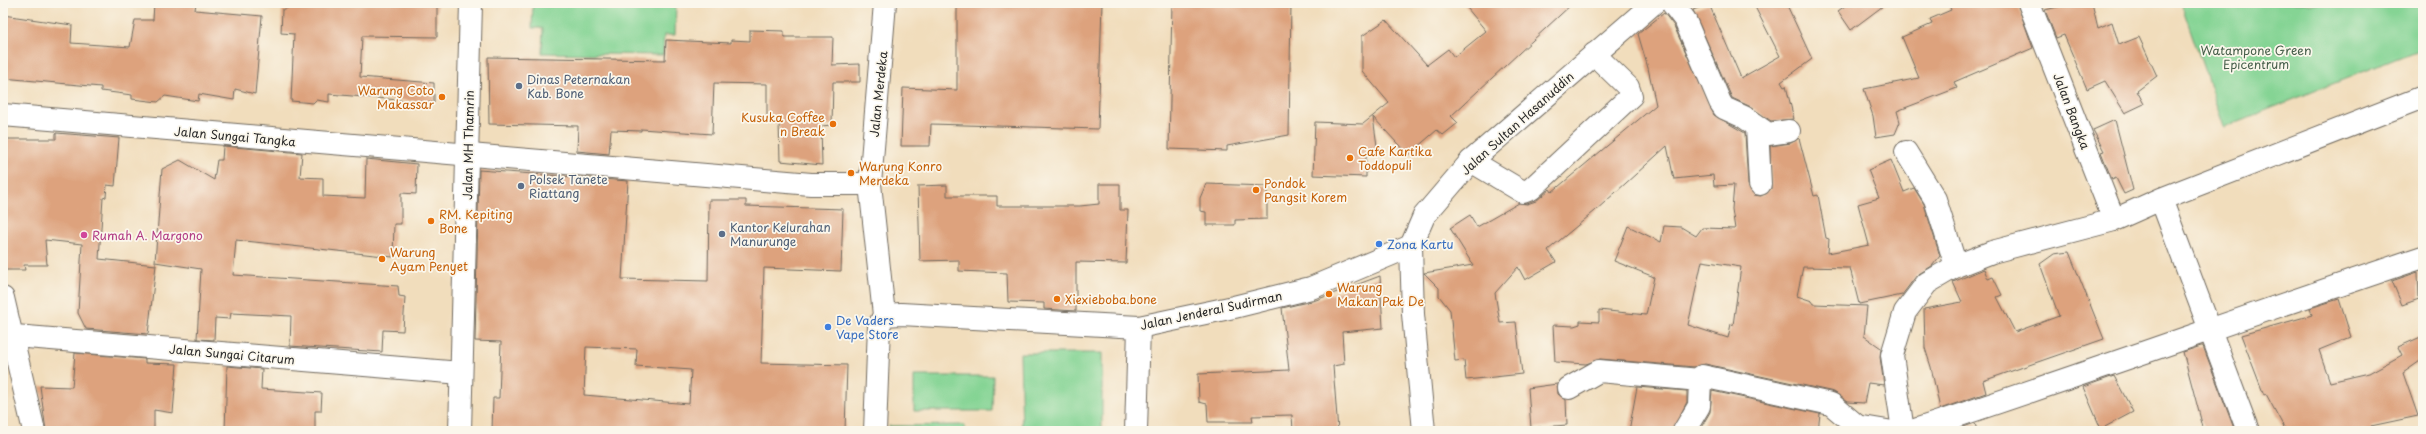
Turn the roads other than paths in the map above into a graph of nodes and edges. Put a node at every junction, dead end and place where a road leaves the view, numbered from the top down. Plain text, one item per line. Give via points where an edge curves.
1 (471, 3) edge
2 (885, 3) edge
3 (1654, 3) edge
4 (1672, 3) edge
5 (2029, 3) edge
6 (1594, 54) junction
7 (2423, 97) edge
8 (3, 116) edge
9 (1757, 128) junction
10 (1789, 131) dead end
11 (1906, 152) dead end
12 (468, 156) junction
13 (1471, 161) junction
14 (870, 184) junction
15 (1760, 184) dead end
16 (2161, 199) junction
17 (2114, 220) junction
18 (1411, 246) junction
19 (2423, 257) edge
20 (1956, 266) junction
21 (3, 298) edge
22 (884, 315) junction
23 (1140, 328) junction
24 (2211, 328) junction
25 (8, 335) edge
26 (461, 373) junction
27 (1700, 380) junction
28 (1569, 388) dead end
29 (34, 431) edge
30 (460, 431) edge
31 (875, 431) edge
32 (1136, 431) edge
33 (1424, 431) edge
34 (1684, 431) edge
35 (1887, 431) edge
36 (1903, 431) edge
37 (1912, 431) edge
38 (2248, 431) edge

1 - 12 street, Jalan MH Thamrin
2 - 14 street, Jalan Merdeka
3 - 6 street, Jalan Sultan Hasanuddin
4 - 9 street via 1685,20 1724,108 1744,116
5 - 17 street, Jalan Bangka
6 - 13 street, Jalan Sultan Hasanuddin
6 - 13 street via 1628,87 1631,96 1531,189 1523,192
7 - 16 street
8 - 12 street, Jalan Sungai Tangka
9 - 10 street via 1768,134
9 - 15 street
11 - 20 street via 1934,200
12 - 14 street, Jalan Sungai Tangka via 811,184
12 - 26 street, Jalan MH Thamrin
13 - 18 street, Jalan Sultan Hasanuddin via 1424,216
14 - 22 street, Jalan Merdeka
16 - 17 street
16 - 24 street
17 - 20 street via 1992,252
18 - 23 street, Jalan Jenderal Sudirman via 1311,288
18 - 33 street, Jalan Sultan Hasanuddin via 1413,314
19 - 24 street
20 - 36 street via 1927,283 1905,312 1892,355
21 - 25 street
22 - 23 street, Jalan Jenderal Sudirman
22 - 31 street via 879,326
23 - 32 street
24 - 37 street via 2048,387
24 - 38 street
25 - 26 street, Jalan Sungai Citarum
25 - 29 street
26 - 30 street, Jalan MH Thamrin
27 - 28 street via 1599,371
27 - 34 street via 1699,406
27 - 35 street via 1702,376 1831,404 1857,426

